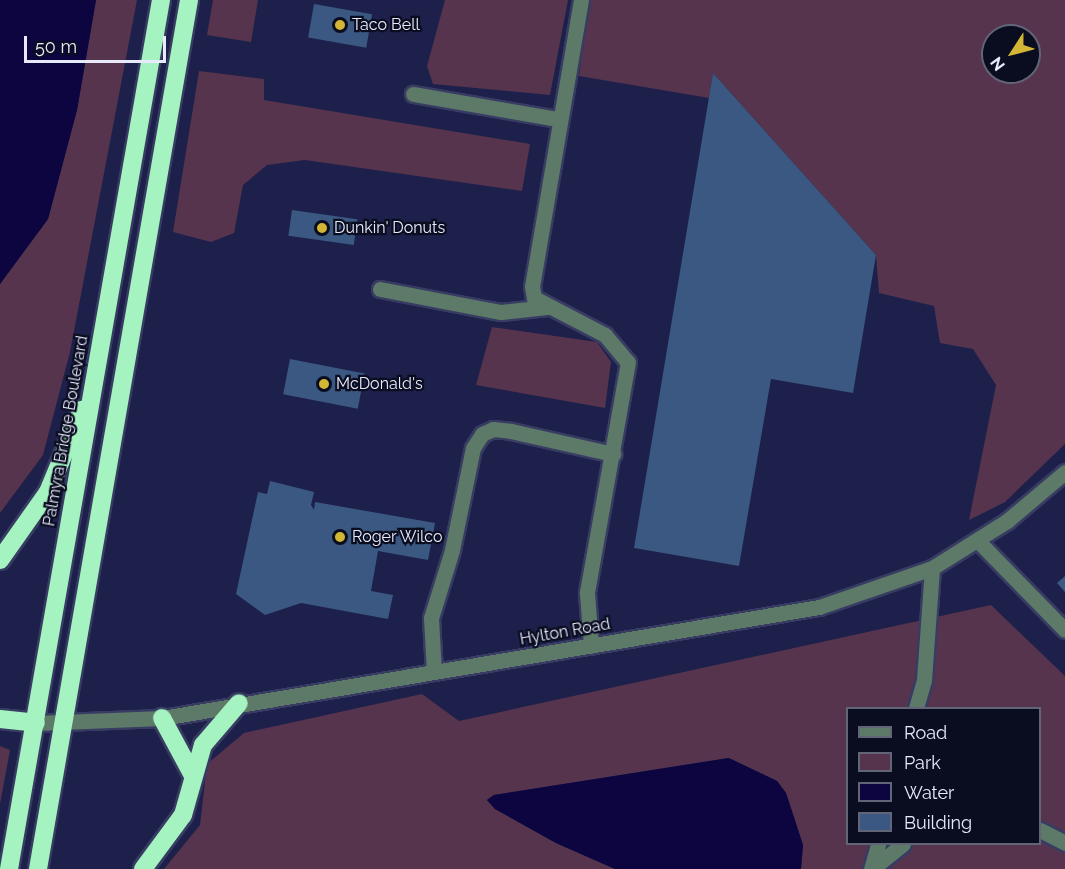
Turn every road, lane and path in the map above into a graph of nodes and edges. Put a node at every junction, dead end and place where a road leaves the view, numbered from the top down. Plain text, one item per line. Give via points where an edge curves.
1 (161, 0) edge
2 (189, 0) edge
3 (581, 0) edge
4 (413, 94) dead end
5 (558, 119) junction
6 (380, 289) dead end
7 (547, 307) junction
8 (96, 375) junction
9 (613, 454) junction
10 (1065, 472) edge
11 (978, 541) junction
12 (0, 560) edge
13 (932, 568) junction
14 (1065, 630) edge
15 (591, 646) junction
16 (434, 672) junction
17 (240, 703) junction
18 (916, 707) edge
19 (0, 718) edge
20 (162, 718) junction
21 (36, 723) junction
22 (66, 723) junction
23 (192, 774) junction
24 (1041, 831) edge
25 (1065, 843) edge
26 (878, 845) edge
27 (901, 845) edge
28 (9, 869) edge
29 (38, 869) edge
30 (143, 869) edge
31 (872, 869) edge

1 - 8 highway, Palmyra Bridge Boulevard
2 - 22 highway
3 - 5 street
4 - 5 street
5 - 7 street via 532,286 534,298
6 - 7 street via 501,312
7 - 9 street via 605,335 628,362
8 - 12 highway via 48,492
8 - 21 highway, Palmyra Bridge Boulevard
9 - 15 street via 587,593
9 - 16 street via 512,431 493,429 482,434 473,448 452,550 431,618
10 - 11 street, Hylton Road
11 - 13 street, Hylton Road
11 - 14 street
13 - 15 street, Hylton Road via 819,607
13 - 18 street via 924,680
15 - 16 street, Hylton Road
16 - 17 street, Hylton Road
17 - 20 street, Hylton Road
17 - 23 highway via 211,732
19 - 21 highway
20 - 22 street, Hylton Road
20 - 23 highway
21 - 22 street, Hylton Road
21 - 28 highway, Palmyra Bridge Boulevard
22 - 29 highway
23 - 30 highway via 177,827
24 - 25 street
26 - 31 street
27 - 31 street

